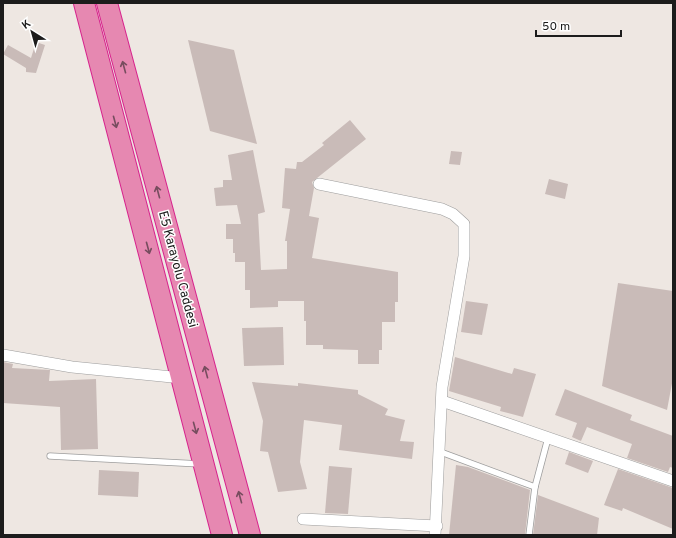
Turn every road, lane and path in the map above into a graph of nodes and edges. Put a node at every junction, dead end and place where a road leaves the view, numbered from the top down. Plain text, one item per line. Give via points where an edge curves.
1 (84, 3) edge
2 (107, 3) edge
3 (319, 184) dead end
4 (3, 355) edge
5 (182, 378) junction
6 (442, 401) junction
7 (548, 438) junction
8 (438, 451) junction
9 (50, 456) dead end
10 (204, 464) junction
11 (673, 481) edge
12 (535, 487) junction
13 (303, 519) dead end
14 (436, 531) edge
15 (222, 535) edge
16 (250, 535) edge
17 (529, 535) edge

1 -> 5 highway, E5 Karayolu Caddesi
16 -> 2 highway, E5 Karayolu Caddesi
3 - 6 street via 442,209 453,214 464,224 464,256 442,387
4 - 5 street via 72,367
5 -> 10 highway, E5 Karayolu Caddesi
6 - 7 street
6 - 8 street
7 - 11 street
7 - 12 lane
8 - 12 lane
8 - 14 street
9 - 10 lane
10 - 15 highway, E5 Karayolu Caddesi
12 - 17 lane
13 - 14 street

